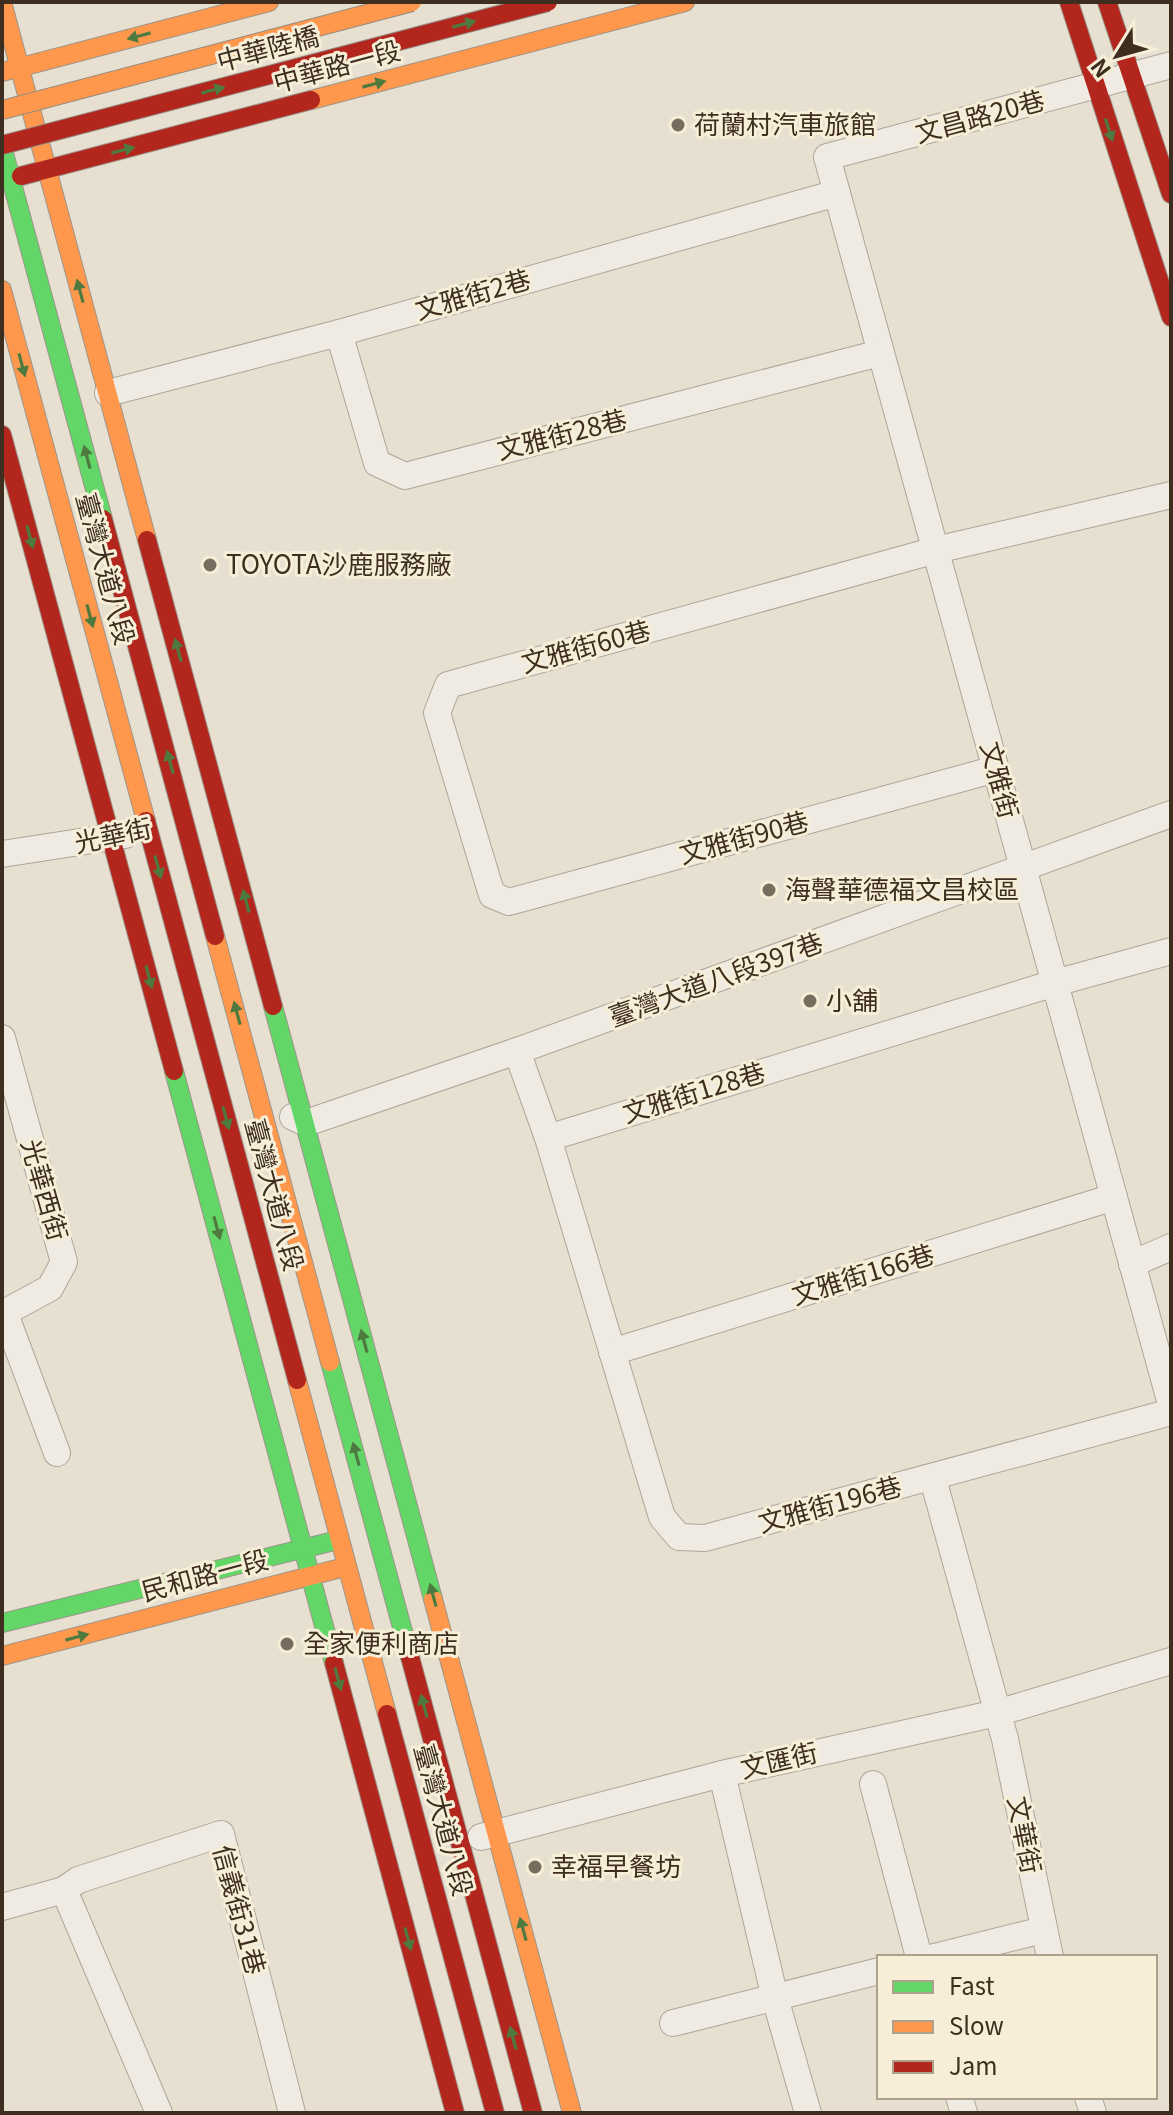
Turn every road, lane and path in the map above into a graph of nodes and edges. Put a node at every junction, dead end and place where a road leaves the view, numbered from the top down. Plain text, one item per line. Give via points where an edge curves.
1 (2, 2) edge
2 (269, 2) edge
3 (412, 2) edge
4 (548, 2) edge
5 (685, 2) edge
6 (1069, 2) edge
7 (1107, 2) edge
8 (1171, 65) edge
9 (11, 69) edge
10 (1132, 75) junction
11 (1095, 87) junction
12 (2, 107) edge
13 (2, 146) edge
14 (827, 157) joint
15 (47, 169) junction
16 (6, 180) edge
17 (837, 193) junction
18 (1171, 194) edge
19 (2, 290) edge
20 (1171, 317) edge
21 (339, 333) junction
22 (880, 353) junction
23 (108, 393) junction
24 (2, 435) edge
25 (1171, 495) edge
26 (936, 550) junction
27 (996, 769) junction
28 (221, 809) junction
29 (1171, 814) edge
30 (185, 819) junction
31 (148, 829) junction
32 (112, 839) junction
33 (2, 854) edge
34 (1024, 870) junction
35 (492, 895) joint
36 (1171, 951) edge
37 (1055, 983) junction
38 (2, 1038) edge
39 (517, 1051) junction
40 (261, 1102) junction
41 (306, 1123) junction
42 (548, 1138) junction
43 (1114, 1197) junction
44 (1171, 1247) edge
45 (1132, 1264) junction
46 (4, 1314) edge
47 (612, 1352) junction
48 (1171, 1404) edge
49 (1171, 1412) edge
50 (57, 1453) dead end
51 (933, 1479) junction
52 (412, 1519) junction
53 (376, 1529) junction
54 (340, 1539) junction
55 (303, 1549) junction
56 (422, 1551) junction
57 (384, 1559) junction
58 (348, 1567) junction
59 (310, 1575) junction
60 (2, 1623) edge
61 (2, 1656) edge
62 (1171, 1661) edge
63 (997, 1713) junction
64 (722, 1774) junction
65 (873, 1784) dead end
66 (497, 1833) junction
67 (461, 1843) junction
68 (425, 1853) junction
69 (387, 1863) junction
70 (64, 1890) junction
71 (2, 1907) edge
72 (1043, 1930) junction
73 (918, 1955) edge
74 (942, 1955) edge
75 (1049, 1955) edge
76 (877, 1972) edge
77 (775, 1998) junction
78 (673, 2023) dead end
79 (159, 2113) edge
80 (292, 2113) edge
81 (455, 2113) edge
82 (495, 2113) edge
83 (533, 2113) edge
84 (572, 2113) edge
85 (808, 2113) edge

1 - 9 main road, 臺灣大道八段
2 -> 9 main road
3 - 12 main road, 中華陸橋, bridge
13 -> 4 main road, 中華陸橋, bridge
15 -> 5 main road, 中華路一段
6 - 11 main road
7 - 10 main road
8 - 10 street, 文昌路20巷
9 - 15 main road, 臺灣大道八段
10 - 11 street, 文昌路20巷
10 - 18 main road
11 - 14 street, 文昌路20巷
11 -> 20 main road
12 - 15 main road, 臺灣大道八段
13 - 16 main road, 臺灣大道八段
14 - 17 street, 文雅街
15 - 16 main road, 中華路一段
23 -> 15 main road, 臺灣大道八段
30 -> 16 main road, 臺灣大道八段
17 - 21 street, 文雅街2巷
17 - 22 street, 文雅街
19 -> 31 main road, 臺灣大道八段
21 - 22 street, 文雅街28巷 via 377,463 405,476
21 - 23 street, 文雅街2巷
22 - 26 street, 文雅街
28 -> 23 main road, 臺灣大道八段
24 -> 32 main road
25 - 26 street
26 - 27 street, 文雅街
26 - 35 street, 文雅街60巷 via 448,685 437,713
27 - 34 street, 文雅街
27 - 35 street, 文雅街90巷 via 509,902
28 - 30 street, 光華街
41 -> 28 main road, 臺灣大道八段
29 - 34 street, 臺灣大道八段397巷
30 - 31 street, 光華街
40 -> 30 main road, 臺灣大道八段
31 - 32 street, 光華街
31 -> 54 main road, 臺灣大道八段
32 - 33 street, 光華街
32 -> 55 main road
34 - 37 street, 文雅街
34 - 39 street, 臺灣大道八段397巷
36 - 37 street, 文雅街128巷
37 - 42 street, 文雅街128巷
37 - 43 street, 文雅街
38 - 46 street, 光華西街 via 64,1262 50,1288
39 - 41 street, 臺灣大道八段397巷
39 - 42 street
40 - 41 street
53 -> 40 main road, 臺灣大道八段
52 -> 41 main road, 臺灣大道八段
42 - 47 street
43 - 45 street, 文雅街
43 - 47 street, 文雅街166巷
44 - 45 street
45 - 48 street, 文雅街
46 - 50 street
47 - 51 street, 文雅街196巷 via 662,1517 679,1537 705,1538
49 - 51 street, 文雅街196巷
51 - 63 street, 文華街
52 - 53 main road, 民和路一段
52 - 56 main road, 臺灣大道八段
53 - 54 main road, 民和路一段
53 - 56 main road
53 - 57 main road, 臺灣大道八段
54 - 55 main road, 民和路一段
54 - 58 main road, 臺灣大道八段
55 - 59 main road
55 - 60 main road, 民和路一段
56 - 57 main road, 民和路一段
66 -> 56 main road, 臺灣大道八段
57 - 58 main road, 民和路一段
67 -> 57 main road, 臺灣大道八段
58 - 59 main road, 民和路一段
58 - 68 main road, 臺灣大道八段
61 -> 59 main road, 民和路一段
59 -> 69 main road
62 - 63 street, 文匯街
63 - 64 street, 文匯街
63 - 72 street, 文華街
64 - 66 street, 文匯街
64 - 77 street
65 - 73 street
66 - 67 street, 文匯街
84 -> 66 main road, 臺灣大道八段
67 - 68 street, 文匯街
83 -> 67 main road, 臺灣大道八段
68 - 69 street, 文匯街
68 - 82 main road, 臺灣大道八段
69 -> 81 main road
70 - 71 street, 信義街31巷
70 - 79 street
70 - 80 street, 信義街31巷 via 78,1880 221,1834
72 - 74 street
72 - 75 street, 文華街
76 - 77 street
77 - 78 street
77 - 85 street

